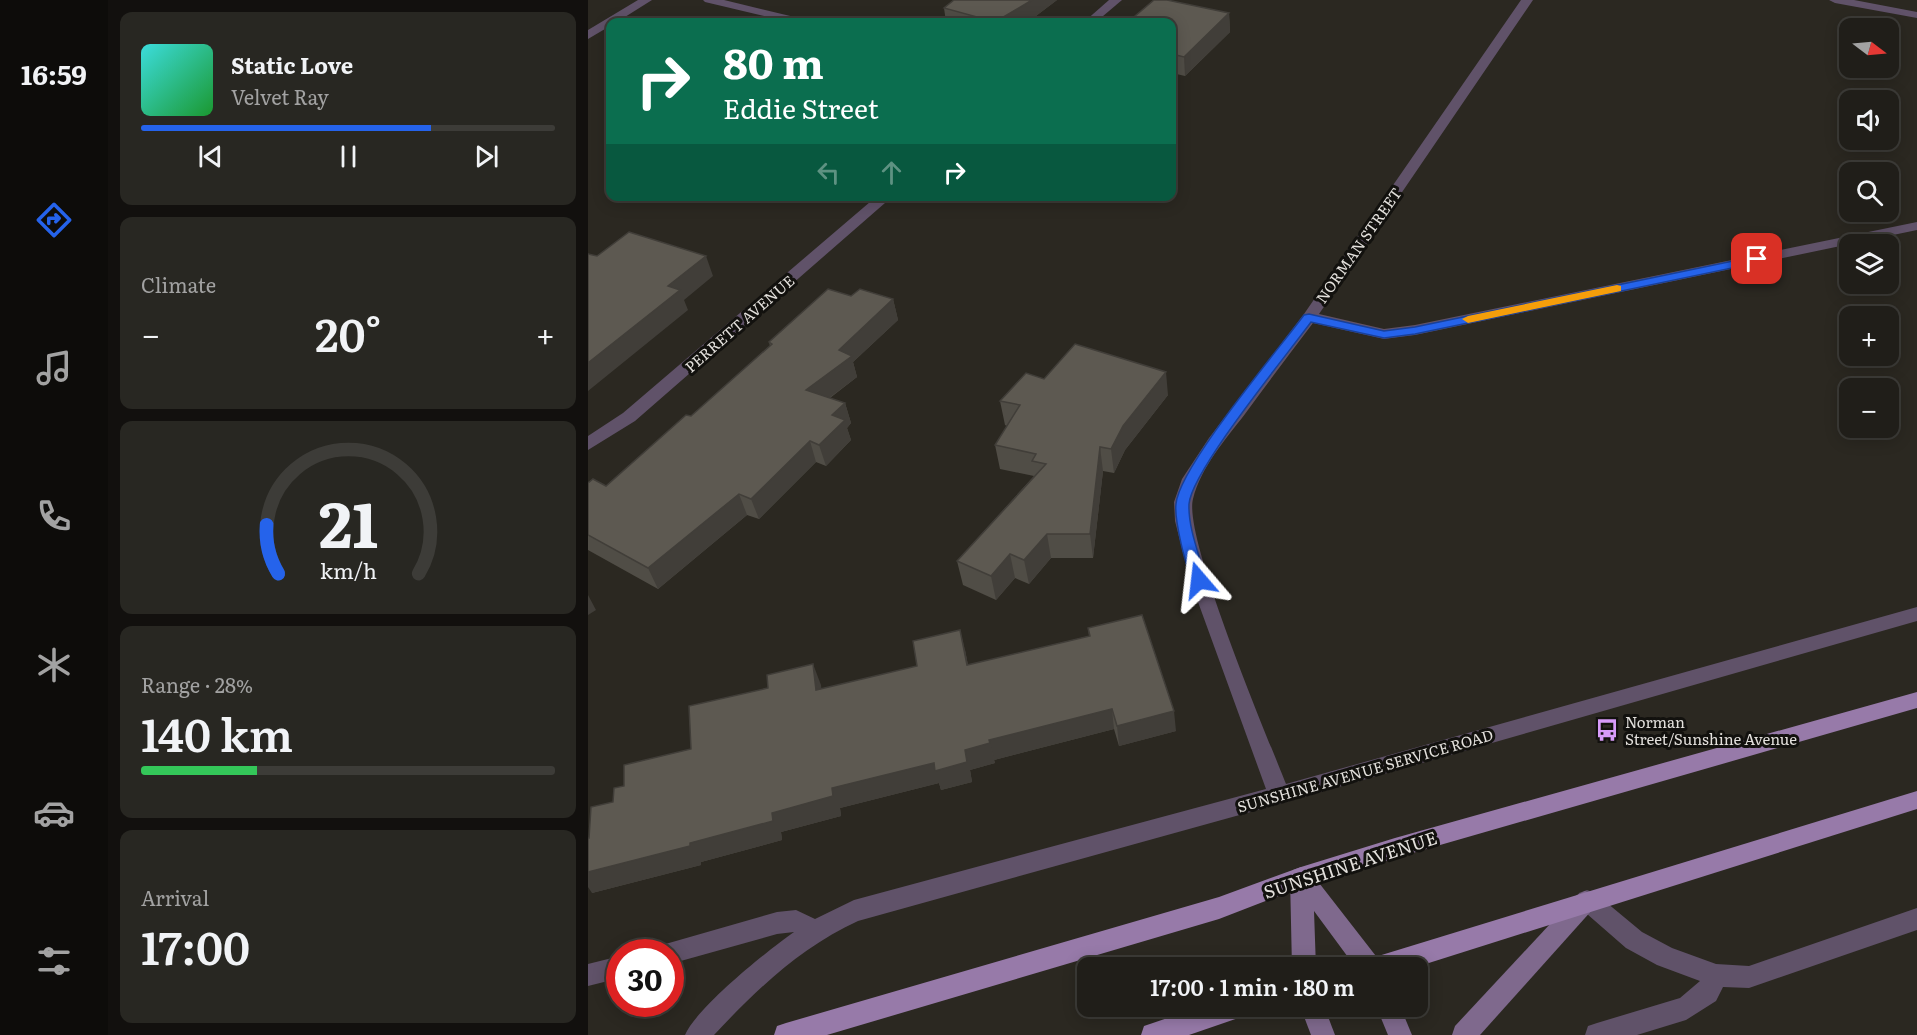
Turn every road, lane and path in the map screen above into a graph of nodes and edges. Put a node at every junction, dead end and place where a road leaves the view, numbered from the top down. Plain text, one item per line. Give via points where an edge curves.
1 (646, 0) edge
2 (709, 0) edge
3 (1116, 0) edge
4 (1527, 0) edge
5 (1836, 0) edge
6 (1917, 15) edge
7 (615, 18) edge
8 (786, 18) edge
9 (1094, 18) edge
10 (606, 23) edge
11 (588, 34) edge
12 (880, 201) edge
13 (1917, 226) edge
14 (1309, 317) junction
15 (588, 444) edge
16 (1917, 614) edge
17 (1917, 700) edge
18 (1280, 795) junction
19 (1917, 800) edge
20 (1301, 877) junction
21 (1587, 900) junction
22 (1917, 919) edge
23 (815, 930) junction
24 (684, 949) edge
25 (1304, 957) edge
26 (1364, 957) edge
27 (1408, 957) edge
28 (606, 970) edge
29 (588, 975) edge
30 (1716, 975) junction
31 (1208, 1017) edge
32 (1316, 1017) edge
33 (1393, 1017) edge
34 (697, 1035) edge
35 (786, 1035) edge
36 (1153, 1035) edge
37 (1323, 1035) edge
38 (1400, 1035) edge
39 (1464, 1035) edge
40 (1598, 1035) edge

1 - 7 street
2 - 8 street
3 - 9 street
4 - 14 street, NORMAN STREET
5 - 6 street
10 - 11 street
12 - 15 street, PERRETT AVENUE via 629,417
13 - 14 street via 1415,330 1384,334
14 - 18 street, NORMAN STREET via 1215,442 1191,479 1183,502 1189,550
16 - 18 street, SUNSHINE AVENUE SERVICE ROAD
17 - 20 main road, SUNSHINE AVENUE
18 - 23 street, SUNSHINE AVENUE SERVICE ROAD via 854,911
19 - 21 main road
20 - 25 street
20 - 26 street
20 - 35 main road, SUNSHINE AVENUE via 1219,908
21 - 27 main road
21 - 30 street via 1634,940 1665,957
21 - 39 street
22 - 30 street via 1749,977
23 - 24 street via 796,921 777,923
23 - 34 street, SUNSHINE AVENUE SERVICE ROAD via 789,949
28 - 29 street
30 - 40 street via 1707,993 1686,1008
31 - 36 main road
32 - 37 street
33 - 38 street

